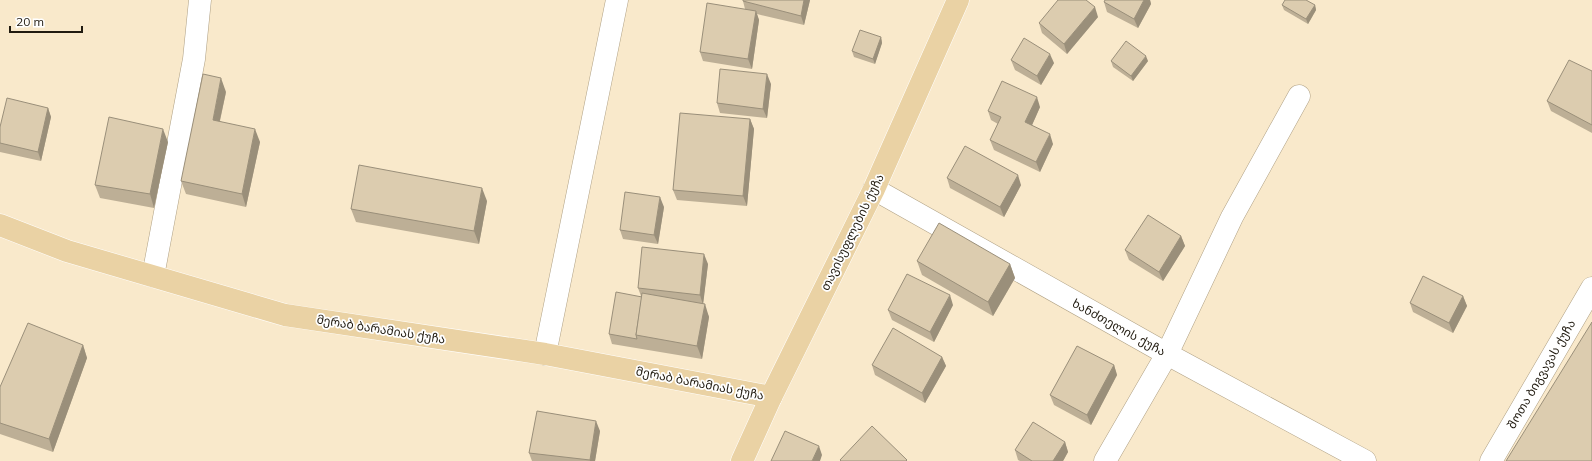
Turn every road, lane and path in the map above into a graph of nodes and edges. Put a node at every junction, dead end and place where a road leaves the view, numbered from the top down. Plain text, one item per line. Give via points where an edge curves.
1 (200, 0) edge
2 (617, 0) edge
3 (958, 0) edge
4 (1300, 96) dead end
5 (874, 189) junction
6 (0, 224) edge
7 (153, 276) junction
8 (1592, 288) edge
9 (545, 354) junction
10 (1167, 354) junction
11 (771, 397) junction
12 (742, 461) edge
13 (1105, 461) edge
14 (1365, 461) edge
15 (1490, 461) edge

1 - 7 street via 194,59
2 - 9 street
3 - 5 main road, თავისუფლების ქუჩა
4 - 10 street via 1232,217
5 - 10 street, ხანძთელის ქუჩა
5 - 11 main road, თავისუფლების ქუჩა
6 - 7 main road, მერაბ ბარამიას ქუჩა via 67,251
7 - 9 main road, მერაბ ბარამიას ქუჩა via 285,315
8 - 15 street, შოთა ბიგვავას ქუჩა
9 - 11 main road, მერაბ ბარამიას ქუჩა
10 - 13 street
10 - 14 street, ხანძთელის ქუჩა
11 - 12 main road, თავისუფლების ქუჩა

